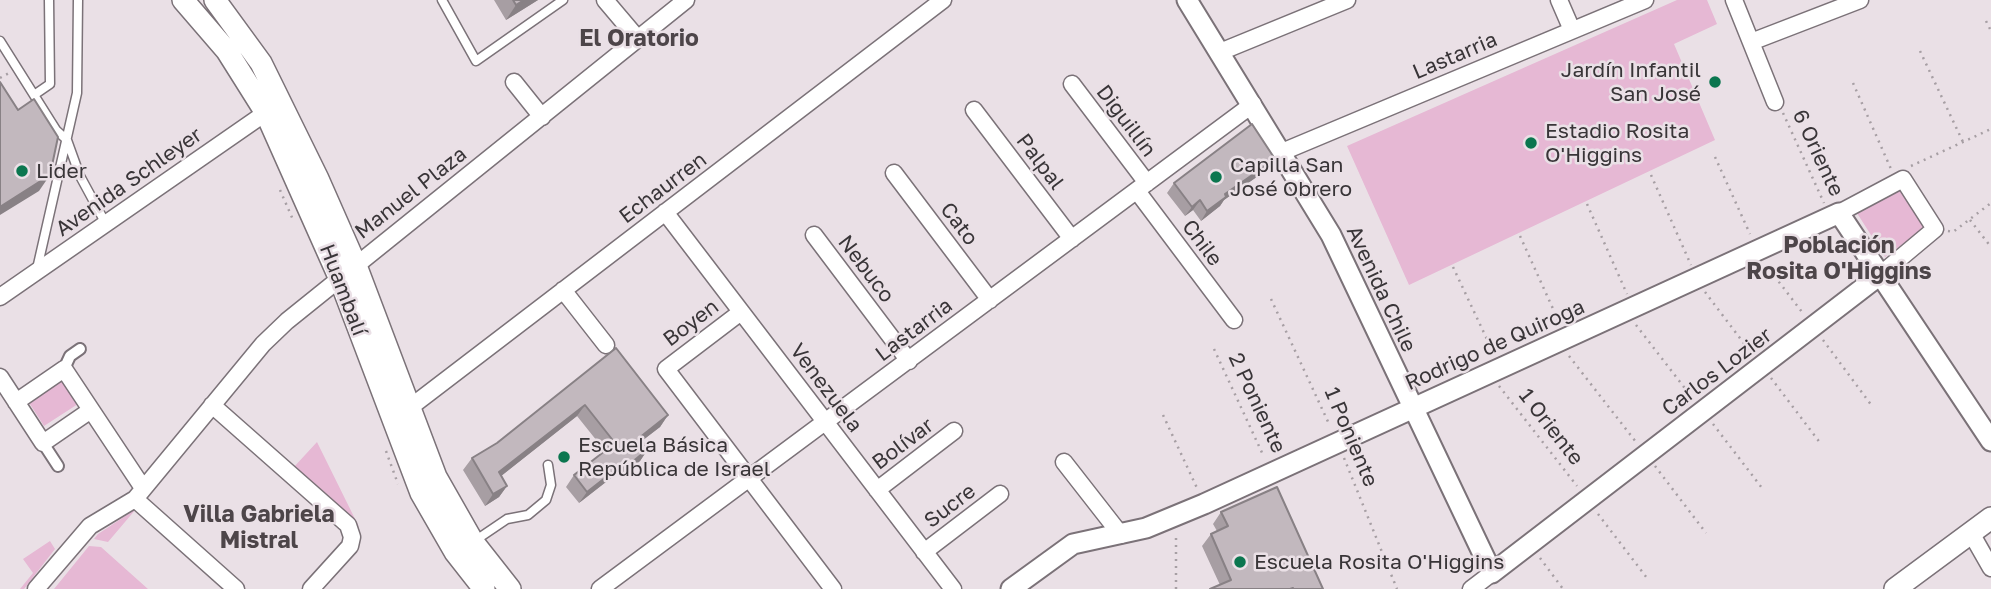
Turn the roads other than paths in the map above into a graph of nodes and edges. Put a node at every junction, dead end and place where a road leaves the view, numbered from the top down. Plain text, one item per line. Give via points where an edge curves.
1 (49, 0) edge
2 (78, 0) edge
3 (183, 0) edge
4 (215, 0) edge
5 (442, 0) edge
6 (563, 0) edge
7 (605, 0) edge
8 (686, 0) edge
9 (943, 0) edge
10 (1187, 0) edge
11 (1347, 0) edge
12 (1559, 0) edge
13 (1644, 0) edge
14 (1734, 0) edge
15 (1860, 0) edge
16 (1572, 30) junction
17 (638, 39) junction
18 (0, 41) edge
19 (1751, 42) junction
20 (1220, 52) junction
21 (514, 82) dead end
22 (1072, 84) dead end
23 (34, 95) junction
24 (1775, 102) road end
25 (1253, 104) junction
26 (274, 108) junction
27 (974, 110) dead end
28 (542, 117) junction
29 (67, 140) junction
30 (1282, 152) junction
31 (894, 173) dead end
32 (1142, 187) junction
33 (665, 212) junction
34 (1835, 215) junction
35 (106, 224) junction
36 (1935, 229) joint
37 (814, 235) dead end
38 (1072, 239) junction
39 (347, 270) junction
40 (37, 271) junction
41 (1880, 275) junction
42 (563, 290) junction
43 (0, 296) edge
44 (990, 300) junction
45 (741, 312) junction
46 (1234, 320) dead end
47 (606, 345) dead end
48 (80, 349) dead end
49 (909, 361) junction
50 (64, 369) junction
51 (0, 377) edge
52 (16, 402) junction
53 (212, 405) junction
54 (1412, 408) junction
55 (408, 409) junction
56 (92, 410) junction
57 (826, 423) junction
58 (954, 431) dead end
59 (1991, 441) edge
60 (43, 443) junction
61 (1064, 462) dead end
62 (548, 465) dead end
63 (58, 466) dead end
64 (750, 479) junction
65 (877, 490) junction
66 (139, 494) junction
67 (1000, 494) dead end
68 (1991, 518) edge
69 (1971, 533) junction
70 (1121, 536) junction
71 (464, 547) junction
72 (925, 552) junction
73 (1991, 568) edge
74 (1492, 572) junction
75 (36, 589) edge
76 (236, 589) edge
77 (311, 589) edge
78 (484, 589) edge
79 (510, 589) edge
80 (600, 589) edge
81 (833, 589) edge
82 (953, 589) edge
83 (1011, 589) edge
84 (1471, 589) edge
85 (1895, 589) edge

1 - 23 lane via 50,84
2 - 29 lane via 77,93
3 - 26 main road, Huambalí
4 - 26 main road, Huambalí via 249,45
5 - 6 lane via 476,61
7 - 17 street
8 - 17 street, Manuel Plaza
9 - 33 street, Echaurren
10 - 20 street, Avenida Chile
11 - 20 street
12 - 16 street
13 - 16 street, Lastarria
14 - 19 street
15 - 19 street
16 - 30 street, Lastarria
17 - 28 street, Manuel Plaza
18 - 23 lane
19 - 24 street
20 - 25 street, Avenida Chile
21 - 28 street
22 - 32 street, Diguillín
23 - 29 lane via 56,131
25 - 30 street, Avenida Chile
25 - 32 street, Lastarria
26 - 35 street, Avenida Schleyer
26 - 39 main road, Huambalí
27 - 38 street, Palpal
28 - 39 street, Manuel Plaza
29 - 35 lane
29 - 40 lane
30 - 54 street, Avenida Chile via 1343,259
31 - 44 street, Cato
32 - 38 street, Lastarria
32 - 46 street, Chile
33 - 42 street, Echaurren
33 - 45 street, Venezuela
34 - 36 street, Rodrigo de Quiroga via 1900,181
34 - 41 street
34 - 54 street, Rodrigo de Quiroga
35 - 40 street, Avenida Schleyer
36 - 41 street, Carlos Lozier
37 - 49 street, Nebuco
38 - 44 street, Lastarria
39 - 53 street, Manuel Plaza via 287,321
39 - 55 main road, Huambalí
39 - 71 main road, Huambalí via 412,472
40 - 43 street, Avenida Schleyer
41 - 59 street
41 - 74 street, Carlos Lozier
42 - 47 street
42 - 55 street, Echaurren
44 - 49 street, Lastarria
45 - 57 street, Venezuela
45 - 64 street, Boyen via 666,369
48 - 50 street
49 - 57 street, Lastarria
50 - 52 street
50 - 56 street
51 - 52 street
52 - 60 street
53 - 66 street, Manuel Plaza
53 - 77 street via 348,525 350,546
54 - 70 street, Rodrigo de Quiroga via 1204,504
54 - 74 street, Avenida Chile
55 - 71 main road, Huambalí
56 - 60 street
56 - 66 street
57 - 64 street, Lastarria
57 - 65 street, Venezuela
58 - 65 street, Bolívar
60 - 63 street
61 - 70 street
62 - 71 lane via 551,485 547,500 528,515 507,519
64 - 80 street, Lastarria
64 - 81 street
65 - 72 street, Venezuela
66 - 75 street, Manuel Plaza via 90,526
66 - 76 street
67 - 72 street, Sucre
68 - 69 main road
69 - 73 street
69 - 85 main road
70 - 83 street, Rodrigo de Quiroga via 1073,544
71 - 78 main road, Huambalí
71 - 79 main road, Huambalí
72 - 82 street, Venezuela
74 - 84 street, Carlos Lozier

